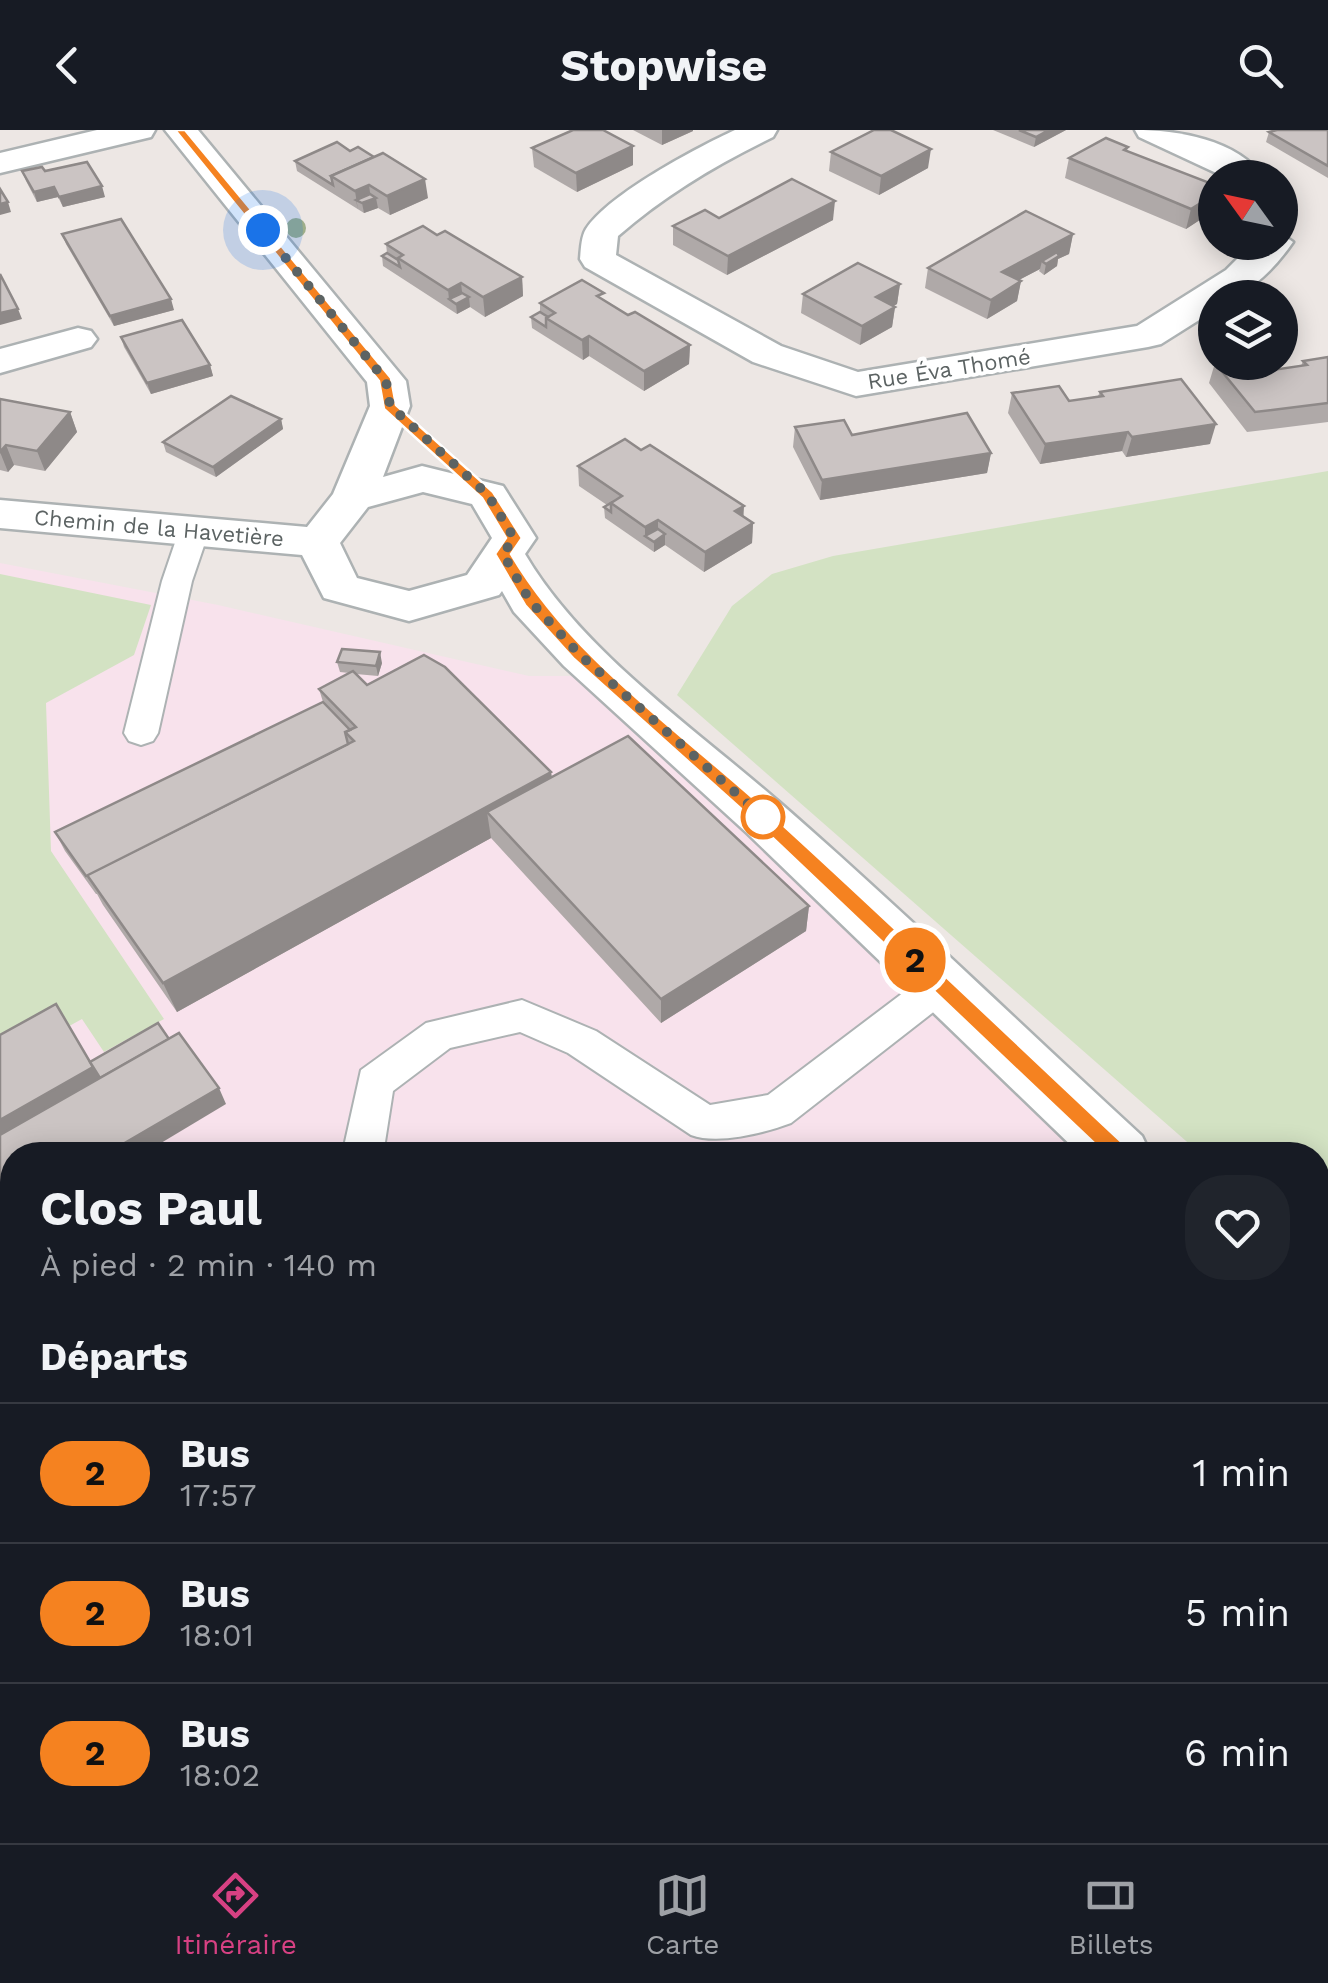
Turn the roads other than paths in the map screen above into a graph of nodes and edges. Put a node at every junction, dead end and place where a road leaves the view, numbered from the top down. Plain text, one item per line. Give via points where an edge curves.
1 (140, 130) edge
2 (181, 130) edge
3 (761, 130) edge
4 (1151, 130) edge
5 (1221, 160) edge
6 (0, 163) edge
7 (1256, 260) edge
8 (78, 339) dead end
9 (0, 360) edge
10 (412, 426) junction
11 (488, 495) junction
12 (353, 498) junction
13 (0, 514) edge
14 (194, 531) junction
15 (318, 542) junction
16 (503, 554) junction
17 (409, 606) junction
18 (580, 655) junction
19 (142, 733) dead end
20 (941, 985) junction
21 (365, 1142) edge
22 (1107, 1142) edge

1 - 6 street
2 - 10 street via 386,381
3 - 7 street, Rue Éva Thomé via 634,203 601,233 598,259 767,354 856,384 1148,336
4 - 5 street
8 - 9 street
10 - 11 street
10 - 12 street
11 - 12 street via 422,479
11 - 16 street via 514,538
12 - 15 street
13 - 14 street, Chemin de la Havetière
14 - 15 street, Chemin de la Havetière
14 - 19 lane
15 - 17 street via 340,588
16 - 17 street via 483,585
16 - 18 street via 530,601
17 - 18 street via 492,616
18 - 20 street
20 - 21 lane via 777,1111 705,1124 582,1042 522,1016 440,1034 375,1082
20 - 22 street

